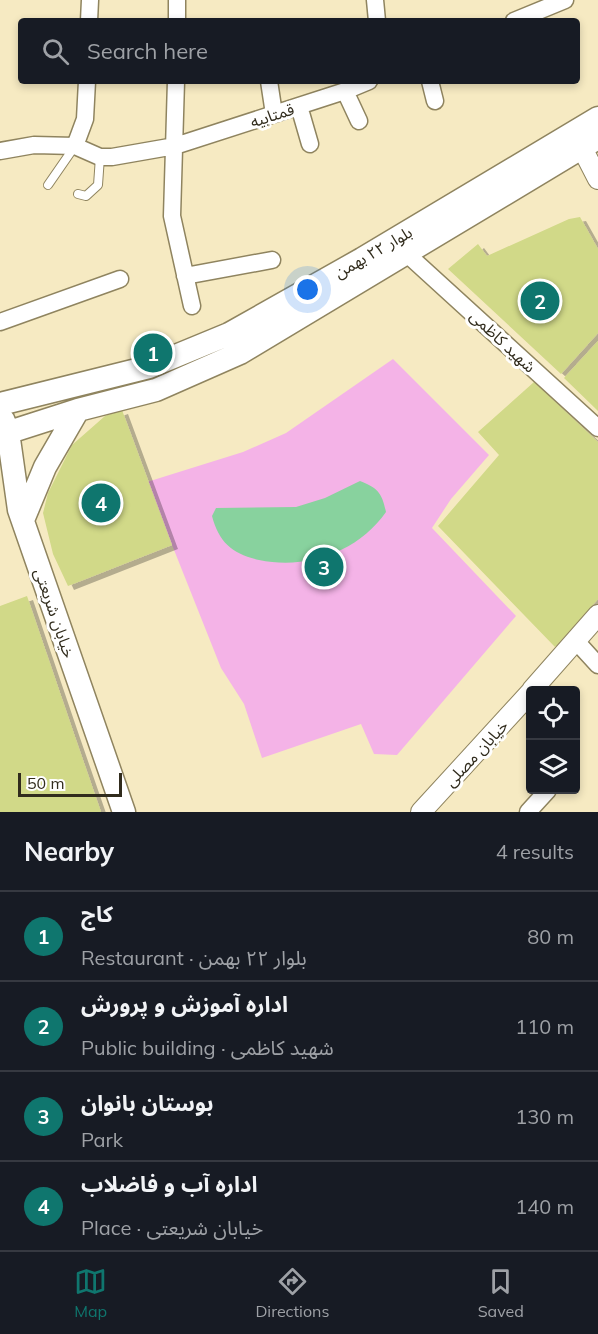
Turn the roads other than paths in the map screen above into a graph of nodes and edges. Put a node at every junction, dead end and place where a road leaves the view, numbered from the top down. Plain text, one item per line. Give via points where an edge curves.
1 (90, 0) edge
2 (177, 0) edge
3 (375, 0) edge
4 (565, 0) edge
5 (534, 6) edge
6 (89, 18) edge
7 (177, 18) edge
8 (377, 18) edge
9 (518, 18) edge
10 (87, 84) edge
11 (176, 84) edge
12 (269, 84) edge
13 (362, 84) edge
14 (431, 84) edge
15 (345, 91) junction
16 (435, 102) dead end
17 (299, 106) junction
18 (274, 114) junction
19 (598, 118) edge
20 (359, 121) dead end
21 (584, 140) edge
22 (310, 144) dead end
23 (75, 146) junction
24 (175, 146) junction
25 (0, 151) edge
26 (100, 157) junction
27 (598, 179) edge
28 (48, 185) dead end
29 (78, 194) dead end
30 (407, 254) junction
31 (272, 260) dead end
32 (185, 276) junction
33 (120, 279) dead end
34 (192, 306) dead end
35 (0, 322) edge
36 (0, 404) edge
37 (78, 410) junction
38 (0, 411) edge
39 (598, 428) edge
40 (4, 434) edge
41 (0, 478) edge
42 (21, 515) junction
43 (598, 615) edge
44 (576, 641) junction
45 (598, 665) edge
46 (537, 686) edge
47 (526, 698) edge
48 (544, 794) edge
49 (124, 812) edge
50 (421, 812) edge
51 (528, 812) edge

1 - 6 street
2 - 7 street
3 - 8 street
4 - 5 street
5 - 9 street
10 - 23 street via 85,120
11 - 24 street
12 - 18 street
13 - 15 street, قمتابیه
14 - 16 street
15 - 17 street, قمتابیه
15 - 20 street
17 - 18 street, قمتابیه
17 - 22 street
18 - 24 street, قمتابیه
19 - 21 main road, بلوار ۲۲ بهمن
21 - 27 street
21 - 30 main road, بلوار ۲۲ بهمن
21 - 36 main road, بلوار ۲۲ بهمن via 229,334 149,367
23 - 25 street via 34,145
23 - 26 street
23 - 28 lane
24 - 26 street, قمتابیه
24 - 32 street via 172,216
26 - 29 lane via 98,185 86,196
30 - 37 main road, بلوار ۲۲ بهمن via 230,358 156,390
30 - 39 street, شهید کاظمی
31 - 32 street
32 - 34 street
33 - 35 street
37 - 40 main road, بلوار ۲۲ بهمن
37 - 42 main road
38 - 40 main road, خیابان شریعتی
40 - 42 main road, خیابان شریعتی
41 - 42 main road
42 - 49 main road, خیابان شریعتی
43 - 44 street, خیابان مصلی
44 - 45 street
44 - 46 street, خیابان مصلی
47 - 50 street, خیابان مصلی
48 - 51 street

